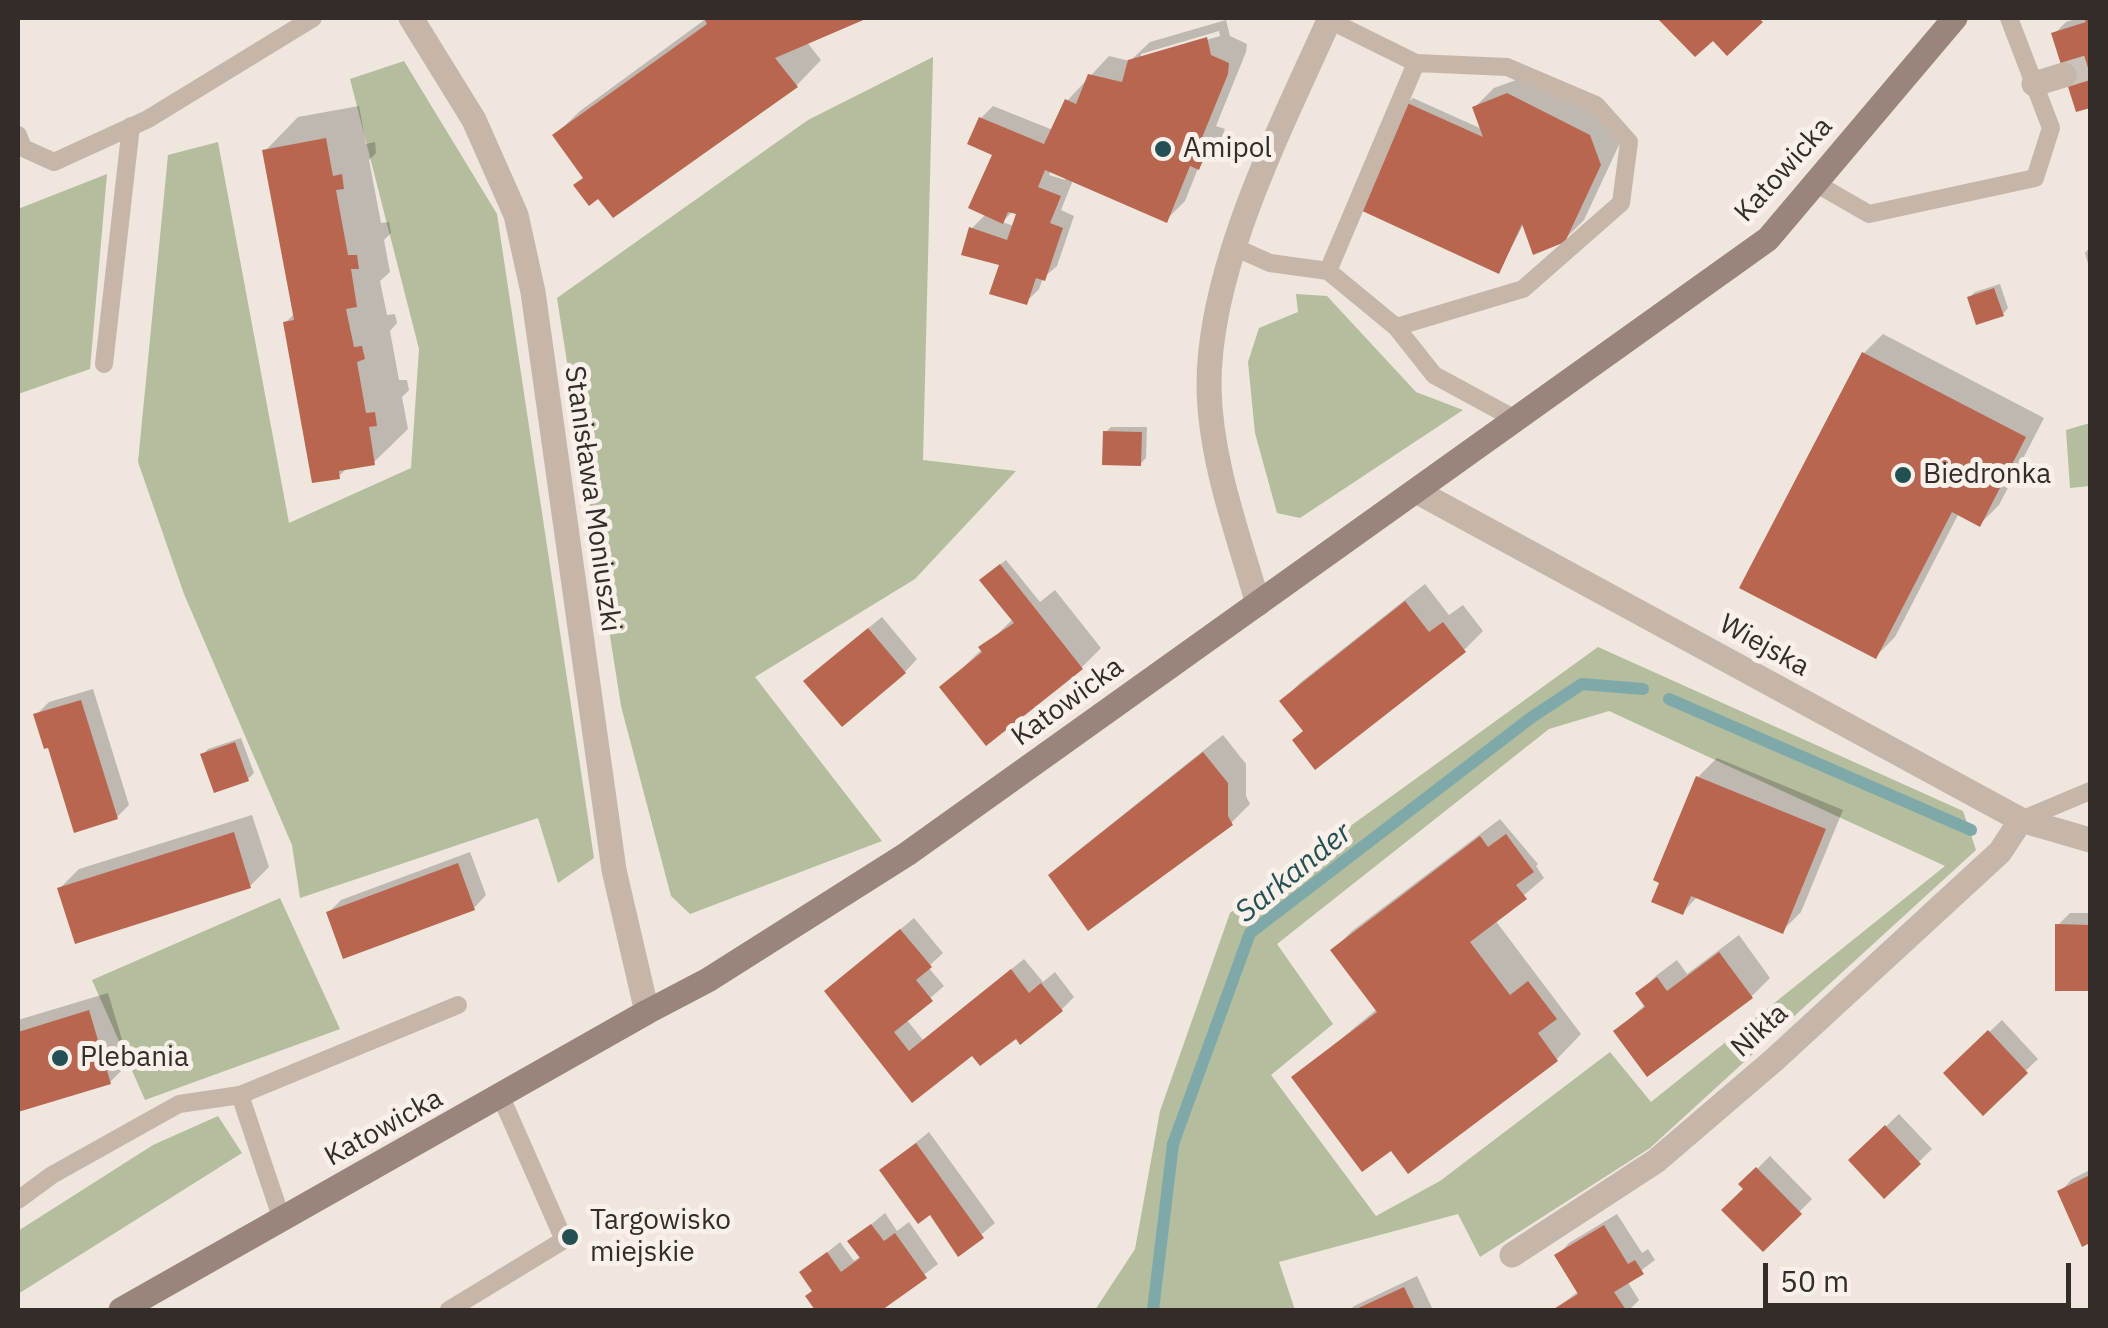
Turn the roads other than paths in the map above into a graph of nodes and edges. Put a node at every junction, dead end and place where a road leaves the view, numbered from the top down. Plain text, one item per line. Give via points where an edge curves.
1 (313, 18) edge
2 (410, 18) edge
3 (1955, 18) edge
4 (2010, 18) edge
5 (1329, 19) edge
6 (1416, 63) junction
7 (2064, 75) tunnel mouth
8 (2034, 84) junction
9 (132, 126) junction
10 (18, 135) edge
11 (1815, 184) junction
12 (1234, 247) junction
13 (1328, 271) junction
14 (1396, 327) junction
15 (104, 364) dead end
16 (1514, 419) junction
17 (1416, 491) junction
18 (1258, 604) junction
19 (2090, 791) edge
20 (2022, 820) junction
21 (2090, 840) edge
22 (458, 1005) dead end
23 (647, 1012) junction
24 (240, 1095) junction
25 (500, 1097) junction
26 (18, 1200) edge
27 (282, 1220) junction
28 (1512, 1256) dead end
29 (121, 1310) edge
30 (448, 1310) edge

1 - 9 lane
2 - 23 street, Stanisława Moniuszki via 474,120 516,215 533,292 614,870
3 - 11 street, Katowicka
4 - 8 lane
5 - 6 lane
5 - 12 street
6 - 13 lane
6 - 14 lane via 1507,68 1596,104 1630,142 1621,204 1523,289
7 - 8 street
8 - 11 lane via 2050,128 2035,178 1868,214
9 - 10 lane via 54,162 23,148
9 - 15 lane
11 - 16 street, Katowicka via 1768,239
12 - 13 lane via 1270,262
12 - 18 street via 1209,386 1216,445
13 - 14 lane
14 - 16 lane via 1434,374
16 - 17 street, Katowicka
17 - 18 street, Katowicka
17 - 20 street, Wiejska
18 - 23 street, Katowicka via 907,854
19 - 20 lane
20 - 21 street, Wiejska
20 - 28 street, Nikła via 2000,852 1760,1073 1656,1161
22 - 24 lane
23 - 25 street, Katowicka
24 - 26 lane via 179,1104
24 - 27 lane
25 - 27 street, Katowicka
25 - 30 lane via 564,1240
27 - 29 street, Katowicka

